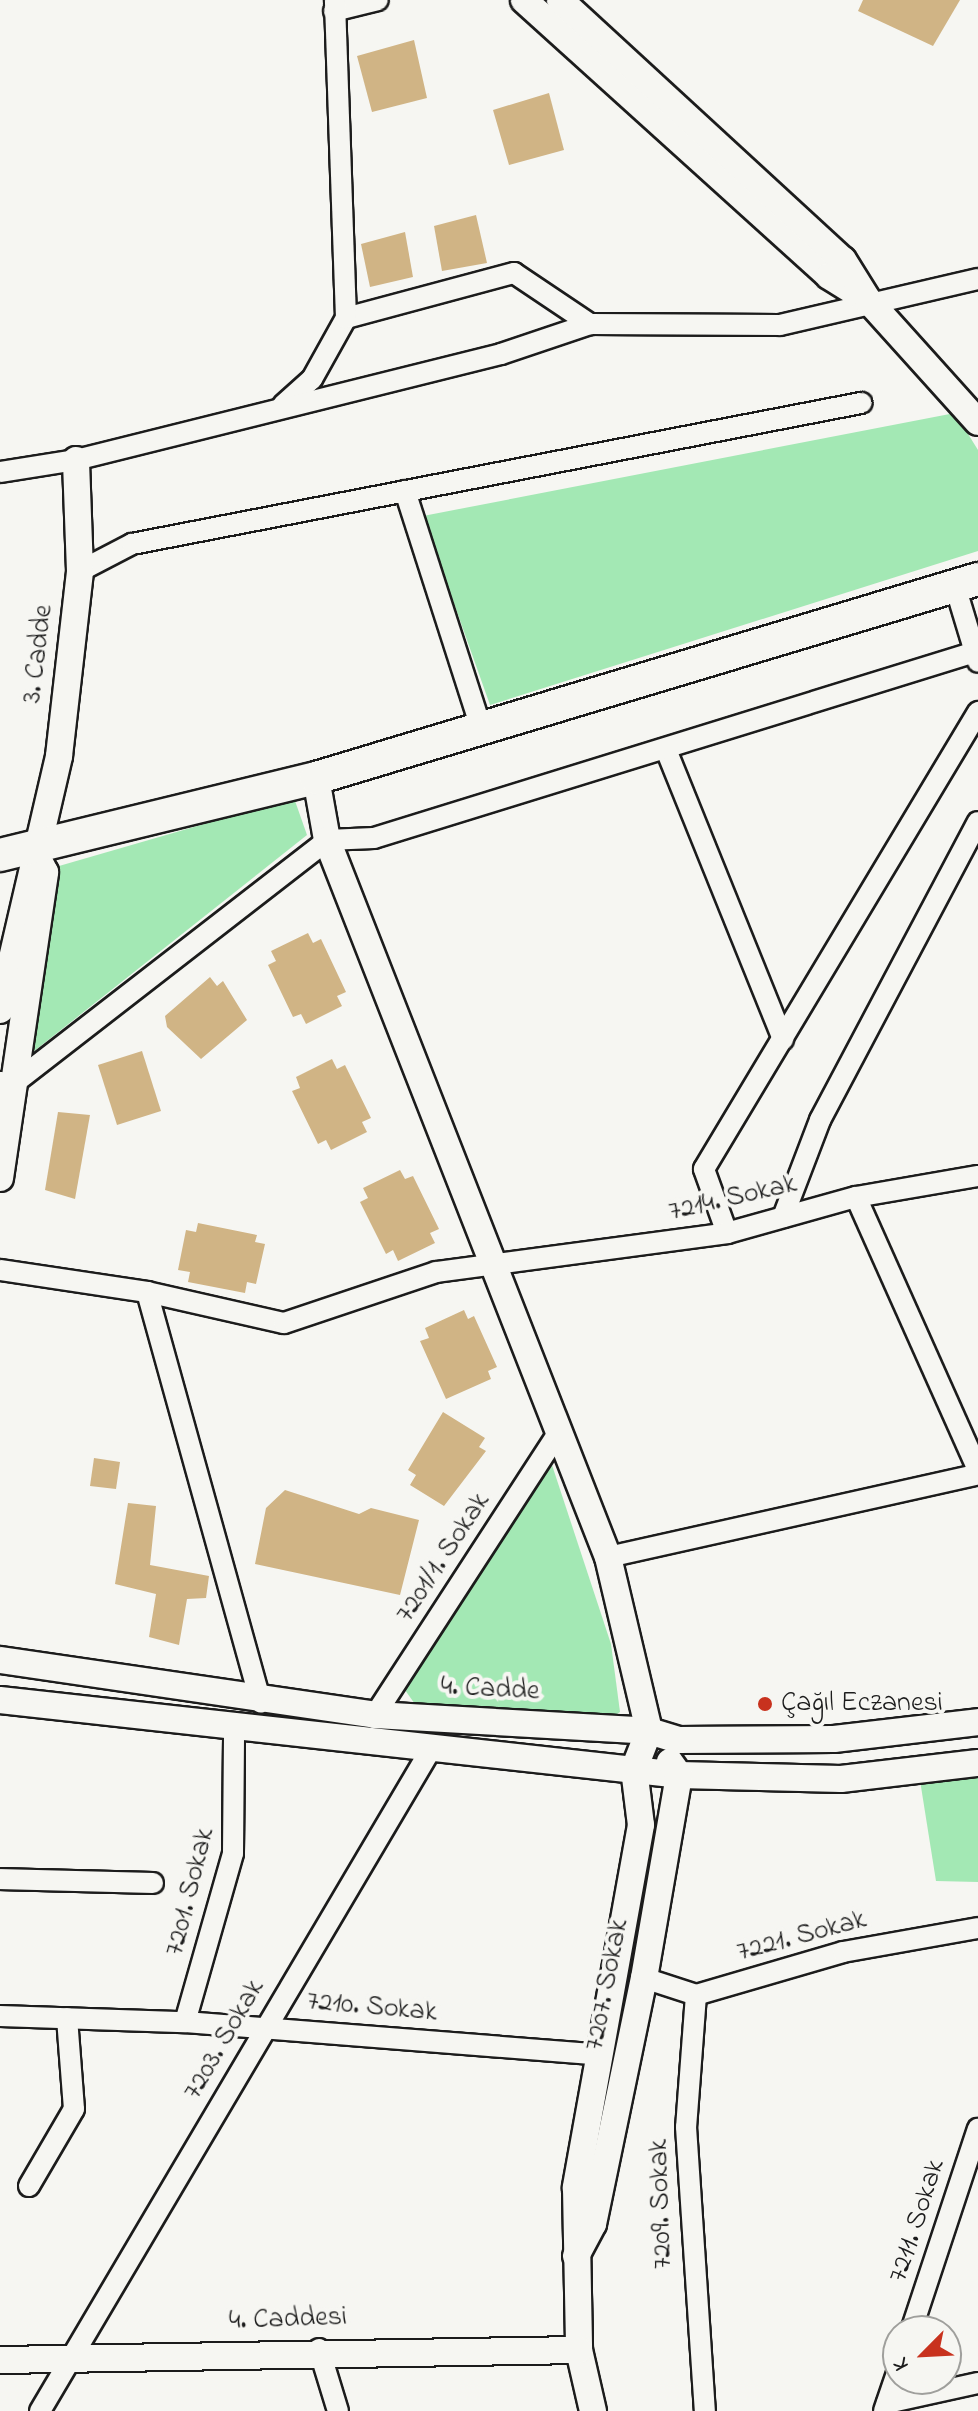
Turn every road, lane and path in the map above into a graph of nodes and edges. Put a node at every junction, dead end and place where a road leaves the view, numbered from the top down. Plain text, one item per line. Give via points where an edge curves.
1 (378, 0) edge
2 (524, 0) edge
3 (560, 0) edge
4 (335, 6) edge
5 (978, 279) edge
6 (868, 300) junction
7 (346, 318) junction
8 (590, 324) junction
9 (861, 403) dead end
10 (280, 408) junction
11 (978, 422) edge
12 (76, 460) junction
13 (0, 472) edge
14 (405, 491) junction
15 (80, 571) junction
16 (967, 582) edge
17 (976, 657) edge
18 (978, 712) edge
19 (481, 728) junction
20 (667, 752) junction
21 (316, 778) junction
22 (978, 822) edge
23 (327, 840) junction
24 (35, 852) junction
25 (0, 855) edge
26 (0, 1010) edge
27 (783, 1039) junction
28 (6, 1083) edge
29 (978, 1176) edge
30 (0, 1178) edge
31 (856, 1197) junction
32 (783, 1217) junction
33 (727, 1233) junction
34 (498, 1266) junction
35 (0, 1270) edge
36 (147, 1292) junction
37 (560, 1430) junction
38 (978, 1472) edge
39 (608, 1557) junction
40 (0, 1660) edge
41 (0, 1700) edge
42 (261, 1702) junction
43 (375, 1715) junction
44 (978, 1722) edge
45 (234, 1727) junction
46 (649, 1731) junction
47 (431, 1749) junction
48 (978, 1763) edge
49 (634, 1769) junction
50 (679, 1775) junction
51 (0, 1879) edge
52 (153, 1883) dead end
53 (978, 1928) edge
54 (644, 1978) junction
55 (696, 1995) junction
56 (0, 2016) edge
57 (67, 2018) junction
58 (185, 2022) junction
59 (263, 2028) junction
60 (595, 2054) junction
61 (978, 2129) edge
62 (29, 2186) dead end
63 (576, 2256) junction
64 (916, 2315) edge
65 (319, 2349) junction
66 (579, 2350) junction
67 (0, 2360) edge
68 (71, 2362) junction
69 (978, 2383) edge
70 (886, 2407) edge
71 (40, 2411) edge
72 (338, 2411) edge
73 (593, 2411) edge
74 (705, 2411) edge

1 - 4 street
2 - 6 street via 829,276
3 - 6 street via 843,260
4 - 7 street
5 - 6 street
6 - 8 street via 780,325
6 - 11 street
7 - 8 street via 514,273
7 - 10 street via 312,379
8 - 10 street via 501,354
9 - 14 street
10 - 12 street
12 - 13 street
12 - 15 street, 3. Cadde
14 - 15 street via 132,544
14 - 19 street
15 - 24 street, 3. Cadde via 59,756
16 - 17 street
16 - 19 main road
17 - 20 street
18 - 27 street
19 - 21 main road
20 - 23 street via 374,838
20 - 27 street
21 - 23 street
21 - 24 main road
22 - 32 street via 820,1120
23 - 28 street
23 - 34 street
24 - 25 main road
24 - 26 street, 3. Cadde
24 - 28 street, 3. Cadde via 45,872
27 - 33 street via 704,1169
28 - 30 street, 3. Cadde
29 - 31 street, 7214. Sokak
31 - 32 street, 7214. Sokak
31 - 38 street
32 - 33 street, 7214. Sokak
33 - 34 street, 7214. Sokak
34 - 36 street, 7214. Sokak via 436,1272 284,1323
34 - 37 street
35 - 36 street, 7214. Sokak
36 - 42 street
37 - 39 street
37 - 43 street, 7201/1. Sokak
38 - 39 street
39 - 46 street
40 - 42 street, 4. Cadde
41 - 45 street
42 - 43 street, 4. Cadde
43 - 46 street, 4. Cadde
44 - 46 street, 4. Cadde via 834,1739 678,1740
45 - 47 street
45 - 58 street, 7201. Sokak via 233,1853
46 - 49 street
46 - 50 street
47 - 49 street
47 - 59 street, 7203. Sokak
48 - 50 street via 841,1779
49 - 50 street
49 - 60 street, 7207. Sokak via 641,1825
50 - 54 street, 7207. Sokak
51 - 52 street
53 - 55 street, 7221. Sokak via 843,1952
54 - 55 street
54 - 63 street, 7207. Sokak via 593,2224
55 - 74 street, 7209. Sokak via 686,2127
56 - 57 street, 7210. Sokak
57 - 58 street, 7210. Sokak
57 - 62 street via 74,2109
58 - 59 street, 7210. Sokak
59 - 60 street, 7210. Sokak
59 - 68 street, 7203. Sokak
60 - 63 street, 7207. Sokak via 576,2188
61 - 64 street, 7211. Sokak
63 - 66 street, 7207. Sokak
65 - 66 street, 4. Caddesi
65 - 68 street, 4. Caddesi
65 - 72 street
66 - 73 street, 7207. Sokak
67 - 68 street, 4. Caddesi
68 - 71 street
69 - 70 street

